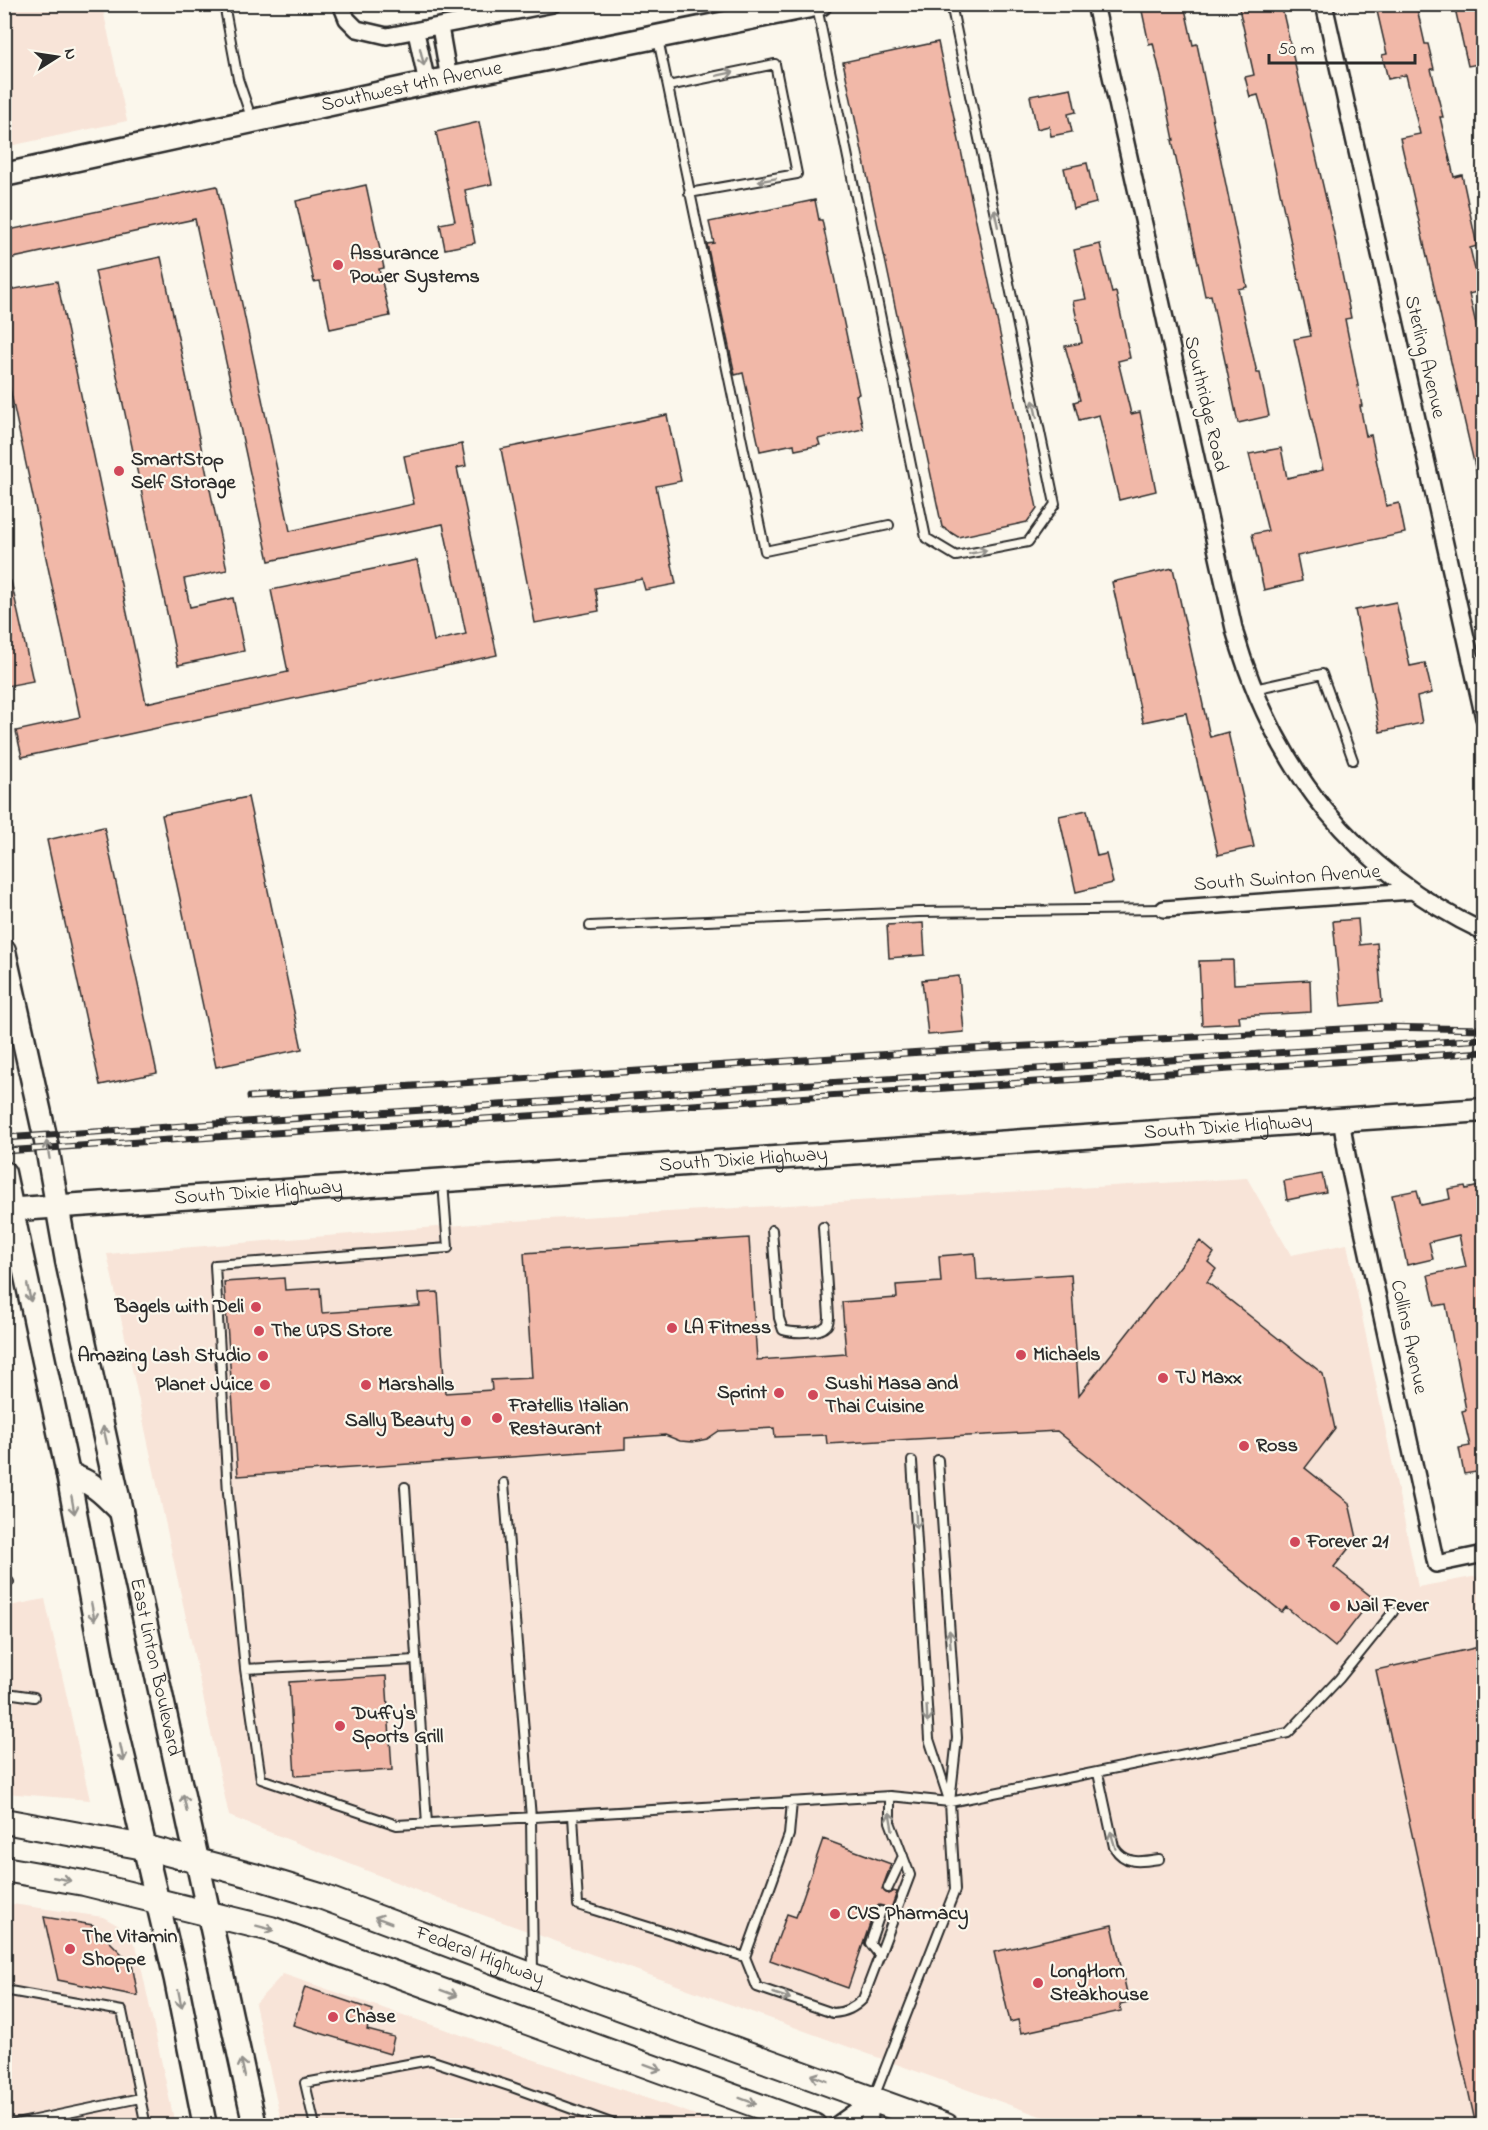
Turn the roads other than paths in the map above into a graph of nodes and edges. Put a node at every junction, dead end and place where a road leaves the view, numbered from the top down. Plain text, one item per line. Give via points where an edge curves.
1 (224, 4) edge
2 (341, 4) edge
3 (553, 4) edge
4 (951, 4) edge
5 (1095, 4) edge
6 (1324, 4) edge
7 (818, 5) edge
8 (441, 27) junction
9 (416, 32) junction
10 (658, 37) junction
11 (449, 79) junction
12 (427, 83) junction
13 (668, 86) junction
14 (252, 122) junction
15 (4, 175) edge
16 (689, 194) junction
17 (889, 525) dead end
18 (1254, 689) junction
19 (1484, 718) edge
20 (1353, 760) dead end
21 (1314, 796) joint
22 (1412, 891) junction
23 (1164, 909) joint
24 (590, 926) dead end
25 (1484, 932) edge
26 (4, 951) edge
27 (1484, 1110) edge
28 (1341, 1119) junction
29 (4, 1173) edge
30 (443, 1180) junction
31 (58, 1207) junction
32 (9, 1210) edge
33 (824, 1227) dead end
34 (772, 1230) dead end
35 (938, 1460) dead end
36 (912, 1461) dead end
37 (68, 1474) junction
38 (504, 1483) dead end
39 (405, 1486) dead end
40 (121, 1511) junction
41 (1484, 1554) edge
42 (1393, 1612) dead end
43 (416, 1660) junction
44 (245, 1669) junction
45 (4, 1691) edge
46 (34, 1697) dead end
47 (1098, 1773) junction
48 (890, 1796) junction
49 (792, 1802) junction
50 (950, 1802) junction
51 (573, 1815) junction
52 (531, 1818) junction
53 (4, 1821) edge
54 (427, 1824) junction
55 (144, 1847) junction
56 (903, 1856) junction
57 (1159, 1859) dead end
58 (197, 1860) junction
59 (4, 1869) edge
60 (888, 1888) dead end
61 (157, 1901) junction
62 (881, 1911) dead end
63 (209, 1913) junction
64 (880, 1956) junction
65 (745, 1957) junction
66 (533, 1976) junction
67 (4, 1990) edge
68 (140, 2098) junction
69 (874, 2098) junction
70 (6, 2126) edge
71 (146, 2126) edge
72 (205, 2126) edge
73 (255, 2126) edge
74 (315, 2126) edge
75 (619, 2126) edge
76 (814, 2126) edge
77 (835, 2126) edge
78 (867, 2126) edge
79 (946, 2126) edge

1 - 14 lane via 238,79
2 - 9 street via 347,19 357,29 387,36
3 - 8 street
7 -> 4 lane via 926,538 956,556 1028,542 1055,504
5 - 18 street, Southridge Road via 1235,633
6 - 19 street, Sterling Avenue
7 - 10 street, Southwest 4th Avenue
8 - 9 street
8 - 11 street
9 -> 12 street
10 - 11 street, Southwest 4th Avenue
10 - 13 lane
11 - 12 street, Southwest 4th Avenue
12 - 14 street, Southwest 4th Avenue
13 - 16 lane
13 -> 16 lane via 775,64 797,174
14 - 15 street, Southwest 4th Avenue
16 - 17 lane via 765,551
18 - 20 lane via 1322,674
18 - 21 street, Southridge Road via 1278,743
21 - 22 street, South Swinton Avenue via 1361,850
22 - 23 street, South Swinton Avenue
22 - 25 street, South Swinton Avenue
23 - 24 lane via 918,912
31 -> 26 street, East Linton Boulevard
27 - 28 street, South Dixie Highway
28 - 30 street, South Dixie Highway
28 - 41 street, Collins Avenue via 1436,1564
29 - 32 street
30 - 31 street, South Dixie Highway
30 - 44 lane via 448,1248 215,1265 228,1493
31 - 32 street, South Dixie Highway
40 -> 31 street, East Linton Boulevard
32 -> 37 street
33 - 34 lane via 830,1317 827,1326 820,1330 792,1333 783,1330 779,1318
50 -> 35 lane via 957,1738
36 -> 50 lane via 929,1739
37 - 40 street via 102,1491
37 -> 55 street via 109,1696
38 - 52 lane
39 - 43 lane
58 -> 40 street, East Linton Boulevard
42 - 47 lane via 1340,1679 1288,1733
43 - 44 lane
43 - 54 lane
44 - 54 lane via 261,1779 397,1825
45 - 46 lane
47 - 50 lane
57 -> 47 lane via 1132,1862 1118,1854
48 - 49 lane
48 - 50 lane
56 -> 48 lane via 890,1822
49 - 51 lane
49 - 65 lane via 789,1835
50 - 69 lane via 956,1890
51 - 52 lane
51 - 65 lane via 578,1905
52 - 54 lane
52 - 66 lane
53 - 55 main road, Federal Highway
55 - 58 main road, Federal Highway
55 - 61 street
56 - 60 lane
56 - 64 lane via 910,1875
58 - 63 street, East Linton Boulevard
66 -> 58 main road, Federal Highway via 320,1896
59 -> 61 main road
61 - 63 main road
61 -> 72 street
62 - 64 lane via 870,1943
73 -> 63 street, East Linton Boulevard
63 -> 76 main road via 271,1929
65 -> 64 lane via 757,1987 833,2013 855,2007 863,1998
69 -> 66 main road, Federal Highway
67 - 68 lane via 122,2011
68 - 70 lane
68 - 71 lane
69 - 77 street
69 - 78 street
69 - 79 main road, Federal Highway
74 - 75 lane via 305,2083 430,2060

